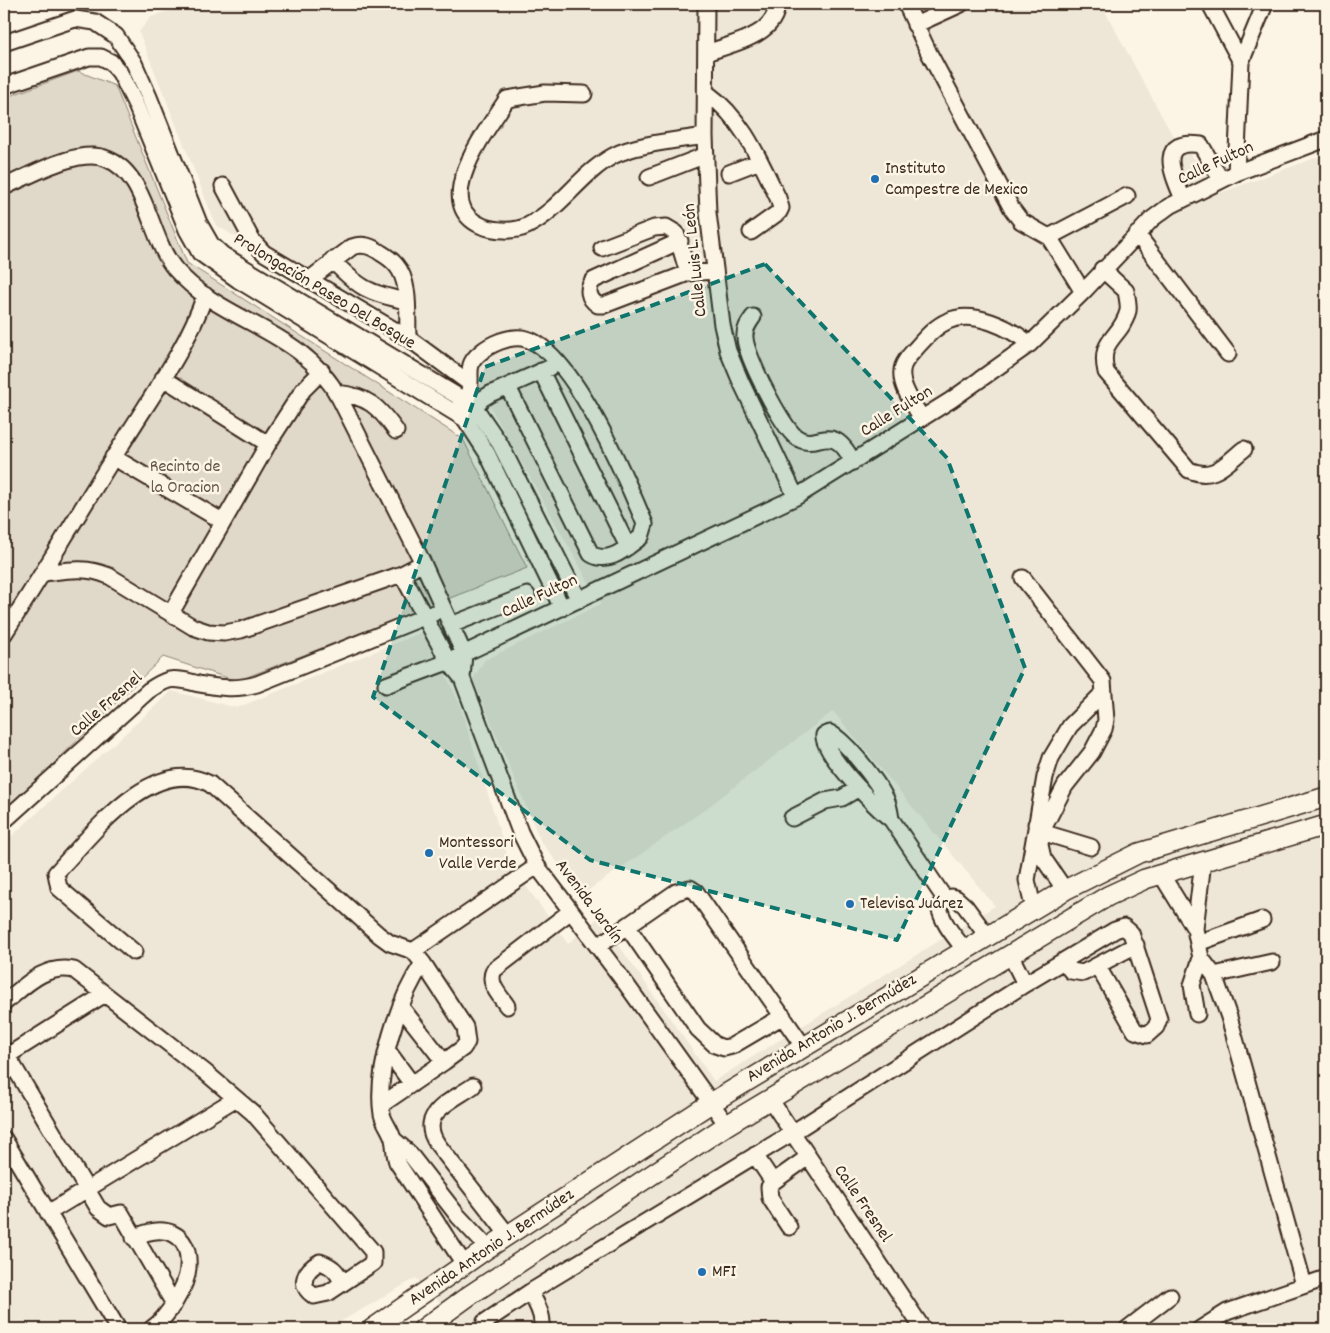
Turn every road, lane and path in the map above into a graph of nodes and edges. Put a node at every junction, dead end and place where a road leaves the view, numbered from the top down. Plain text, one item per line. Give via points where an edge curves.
1 (706, 4) edge
2 (777, 4) edge
3 (906, 4) edge
4 (961, 4) edge
5 (1210, 4) edge
6 (1265, 4) edge
7 (915, 24) junction
8 (4, 43) edge
9 (706, 53) junction
10 (1241, 62) junction
11 (4, 86) edge
12 (707, 93) junction
13 (584, 94) dead end
14 (705, 136) junction
15 (1326, 139) edge
16 (706, 155) junction
17 (760, 161) junction
18 (729, 173) dead end
19 (1236, 173) junction
20 (648, 178) dead end
21 (1221, 180) junction
22 (223, 186) dead end
23 (4, 187) edge
24 (1126, 196) dead end
25 (1183, 199) junction
26 (751, 232) dead end
27 (1137, 234) junction
28 (1049, 237) junction
29 (680, 241) junction
30 (602, 248) dead end
31 (206, 249) junction
32 (332, 260) junction
33 (1102, 269) junction
34 (714, 271) junction
35 (688, 273) junction
36 (310, 279) junction
37 (1083, 292) junction
38 (205, 295) junction
39 (406, 301) junction
40 (753, 317) dead end
41 (408, 338) junction
42 (1030, 344) junction
43 (1228, 354) dead end
44 (560, 364) junction
45 (322, 371) junction
46 (541, 372) junction
47 (163, 378) junction
48 (469, 383) junction
49 (508, 387) junction
50 (336, 393) junction
51 (470, 403) junction
52 (460, 416) junction
53 (921, 417) junction
54 (396, 431) dead end
55 (268, 444) junction
56 (1244, 448) dead end
57 (113, 457) junction
58 (853, 462) junction
59 (796, 497) junction
60 (222, 521) junction
61 (628, 547) junction
62 (423, 563) junction
63 (44, 573) junction
64 (402, 574) junction
65 (1023, 578) dead end
66 (527, 595) dead end
67 (580, 600) junction
68 (443, 608) junction
69 (562, 608) junction
70 (171, 613) junction
71 (425, 618) junction
72 (451, 626) junction
73 (4, 634) edge
74 (464, 654) junction
75 (448, 661) junction
76 (462, 678) junction
77 (386, 685) dead end
78 (1104, 692) junction
79 (859, 788) junction
80 (1326, 797) edge
81 (792, 818) dead end
82 (891, 818) junction
83 (4, 821) edge
84 (1324, 823) edge
85 (1039, 827) junction
86 (1091, 847) dead end
87 (1203, 861) junction
88 (537, 866) junction
89 (1161, 874) junction
90 (1065, 890) junction
91 (945, 899) junction
92 (1036, 907) junction
93 (571, 911) junction
94 (1262, 920) dead end
95 (627, 926) junction
96 (988, 937) junction
97 (1198, 944) junction
98 (1136, 945) junction
99 (598, 946) junction
100 (965, 950) junction
101 (134, 952) dead end
102 (1010, 954) junction
103 (418, 957) junction
104 (1064, 961) junction
105 (1272, 962) dead end
106 (1098, 967) junction
107 (929, 970) junction
108 (1214, 975) junction
109 (1025, 984) junction
110 (105, 994) junction
111 (939, 997) junction
112 (4, 1004) edge
113 (507, 1006) dead end
114 (401, 1007) junction
115 (1197, 1014) dead end
116 (783, 1016) junction
117 (878, 1033) junction
118 (803, 1046) junction
119 (387, 1050) junction
120 (6, 1052) edge
121 (444, 1062) junction
122 (412, 1084) junction
123 (473, 1086) dead end
124 (235, 1098) junction
125 (770, 1099) junction
126 (711, 1103) junction
127 (381, 1105) junction
128 (727, 1125) junction
129 (792, 1133) junction
130 (4, 1139) edge
131 (393, 1139) junction
132 (755, 1155) junction
133 (808, 1157) junction
134 (773, 1182) junction
135 (87, 1188) junction
136 (48, 1213) junction
137 (789, 1228) dead end
138 (508, 1235) junction
139 (134, 1238) junction
140 (488, 1248) junction
141 (464, 1264) junction
142 (1326, 1278) edge
143 (342, 1282) dead end
144 (1304, 1285) junction
145 (530, 1292) junction
146 (1170, 1296) dead end
147 (174, 1304) junction
148 (118, 1329) edge
149 (152, 1329) edge
150 (372, 1329) edge
151 (424, 1329) edge
152 (487, 1329) edge
153 (541, 1329) edge
154 (923, 1329) edge
155 (1127, 1329) edge
156 (1200, 1329) edge

1 - 9 street, Calle Luis L. León
2 - 9 street via 775,17 761,31
3 - 7 street
4 - 7 street
5 - 10 street
6 - 10 street
7 - 28 street via 1012,209 1021,221
8 - 31 street, Prolongación Paseo Del Bosque via 75,19 107,28 125,47 149,97 199,223
9 - 12 street, Calle Luis L. León
10 - 19 street
11 - 31 street, Prolongación Paseo Del Bosque via 89,56 111,62 135,103 187,230
12 - 14 street, Calle Luis L. León
12 - 17 street via 735,119
13 - 14 street via 546,93 507,99 463,175 461,204 475,222 495,230 526,226 614,155
14 - 16 street, Calle Luis L. León
15 - 19 street, Calle Fulton
16 - 20 street
16 - 34 street, Calle Luis L. León
17 - 18 street
17 - 26 street via 781,208 772,219
19 - 21 street, Calle Fulton
21 - 25 street, Calle Fulton
21 - 25 street via 1201,145 1190,143 1175,150 1169,158 1171,171
22 - 36 street via 252,240 264,252
23 - 38 street via 68,160 97,155 120,165 135,184 167,258
24 - 28 street
25 - 27 street, Calle Fulton via 1152,219
27 - 33 street, Calle Fulton
27 - 43 street
28 - 37 street
29 - 30 street via 672,229 661,227
29 - 35 street
29 - 35 street via 600,276 591,283 588,292 594,303 604,305
31 - 51 street, Prolongación Paseo Del Bosque via 223,255
31 - 52 street, Prolongación Paseo Del Bosque via 238,280
32 - 36 street
32 - 39 street via 362,288
32 - 39 street via 359,244 373,247 396,264
33 - 37 street, Calle Fulton
33 - 56 street via 1126,291 1128,309 1123,324 1104,349 1106,372 1189,470 1200,475 1214,473
34 - 35 street
34 - 59 street, Calle Luis L. León via 728,350
36 - 41 street
37 - 42 street, Calle Fulton
38 - 45 street via 296,348
38 - 47 street via 195,322
39 - 41 street
40 - 58 street via 745,331 747,348 787,426 803,441 827,438 839,441
41 - 48 street
42 - 53 street, Calle Fulton via 951,400
42 - 53 street via 1002,327 974,318 961,317 939,326 913,352 902,371 903,381
44 - 46 street
44 - 48 street via 530,340 509,338 480,352 469,366
44 - 61 street via 588,405 645,524 641,537
45 - 50 street
45 - 55 street via 303,390
46 - 49 street
46 - 61 street
47 - 55 street
47 - 57 street
48 - 51 street
49 - 51 street
49 - 61 street via 591,554 599,559 607,558
50 - 54 street via 366,399 382,412
50 - 62 street
51 - 52 street
51 - 67 street, Prolongación Paseo Del Bosque via 500,444
52 - 69 street, Prolongación Paseo Del Bosque via 487,453
53 - 58 street, Calle Fulton
55 - 60 street
57 - 60 street
57 - 63 street
58 - 59 street, Calle Fulton
59 - 67 street, Calle Fulton
60 - 70 street
62 - 64 street
62 - 68 street
63 - 70 street via 84,568 96,570
63 - 73 street
64 - 70 street via 241,630 224,633 193,627
64 - 71 street
65 - 78 street via 1103,680
66 - 72 street
67 - 69 street, Calle Fulton
68 - 71 street, Calle Fresnel
68 - 72 street
69 - 74 street, Calle Fulton
71 - 75 street
71 - 83 street, Calle Fresnel via 241,689 168,680 148,691
72 - 74 street
74 - 75 street, Calle Fulton
74 - 76 street, Avenida Jardín
75 - 76 street, Avenida Jardín
75 - 77 street, Calle Fulton
76 - 88 street, Avenida Jardín via 514,817
78 - 85 street via 1104,729 1092,752
78 - 85 street via 1070,726 1052,758 1045,777
79 - 81 street
79 - 82 street via 876,808
79 - 82 street via 824,743 822,738 826,733 843,742 883,794
80 - 90 main road, Avenida Antonio J. Bermúdez via 1138,853
82 - 91 street
84 - 87 main road, Avenida Antonio J. Bermúdez
85 - 86 street
85 - 90 street via 1043,858
85 - 92 street via 1027,880
87 - 89 main road, Avenida Antonio J. Bermúdez
87 - 97 street
88 - 93 street, Avenida Jardín
88 - 103 street
89 - 97 street
89 - 102 main road, Avenida Antonio J. Bermúdez via 1108,896
90 - 92 main road, Avenida Antonio J. Bermúdez
91 - 96 street via 951,897 960,902
91 - 100 street via 939,906 940,911
92 - 96 main road, Avenida Antonio J. Bermúdez
93 - 99 street, Avenida Jardín
93 - 113 street via 494,970 493,986
94 - 97 street
95 - 99 street
95 - 116 street via 698,1029 715,1044 724,1048 732,1046
95 - 116 street via 676,892 690,888 696,892
96 - 100 main road, Avenida Antonio J. Bermúdez
96 - 111 main road via 984,949 949,977
97 - 108 street
97 - 115 street via 1192,985
98 - 104 street via 1129,929 1119,928
98 - 106 street
98 - 106 street via 1158,1019 1156,1027 1147,1035 1138,1033 1130,1025
99 - 126 street, Avenida Jardín
100 - 107 main road, Avenida Antonio J. Bermúdez
101 - 103 street via 59,888 56,873 109,817 146,787 187,776 210,784 379,935
102 - 109 street
102 - 111 main road, Avenida Antonio J. Bermúdez
103 - 114 street
103 - 121 street via 467,1034 463,1048
104 - 106 street via 1071,971 1079,974
104 - 109 street
105 - 108 street
107 - 117 main road via 920,987 879,1012 876,1020
107 - 118 main road, Avenida Antonio J. Bermúdez
108 - 144 street via 1229,1017
109 - 129 street
110 - 112 street via 74,970 58,968 38,976
110 - 120 street
110 - 124 street
111 - 117 main road, Avenida Antonio J. Bermúdez
114 - 119 street
114 - 121 street
116 - 118 street
117 - 125 main road, Avenida Antonio J. Bermúdez
118 - 126 main road, Avenida Antonio J. Bermúdez
119 - 122 street
119 - 127 street via 382,1070
120 - 135 street
121 - 122 street
122 - 127 street
123 - 138 street via 436,1113 430,1129 438,1145
124 - 135 street
124 - 143 street via 266,1126 373,1252 373,1263
125 - 128 main road, Avenida Antonio J. Bermúdez
125 - 129 street, Calle Fresnel
126 - 128 street, Avenida Jardín
126 - 138 main road, Avenida Antonio J. Bermúdez
127 - 131 street via 382,1118
128 - 151 main road, Avenida Antonio J. Bermúdez via 470,1295
129 - 132 street
129 - 133 street, Calle Fresnel
130 - 136 street
131 - 140 street via 409,1153 458,1216
131 - 141 street via 398,1162
132 - 134 street
132 - 145 street
133 - 134 street
133 - 154 street, Calle Fresnel
134 - 137 street via 769,1187 770,1198
135 - 136 street
135 - 139 street via 103,1213 115,1216 121,1213
136 - 148 street
138 - 140 main road, Avenida Antonio J. Bermúdez
139 - 147 street
139 - 147 street via 158,1229 170,1231 180,1239 187,1254 188,1269
140 - 141 main road, Avenida Antonio J. Bermúdez
141 - 150 main road, Avenida Antonio J. Bermúdez
142 - 144 street
144 - 156 street via 1227,1312
145 - 152 street via 485,1322
145 - 153 street via 542,1318
146 - 155 street
147 - 149 street

